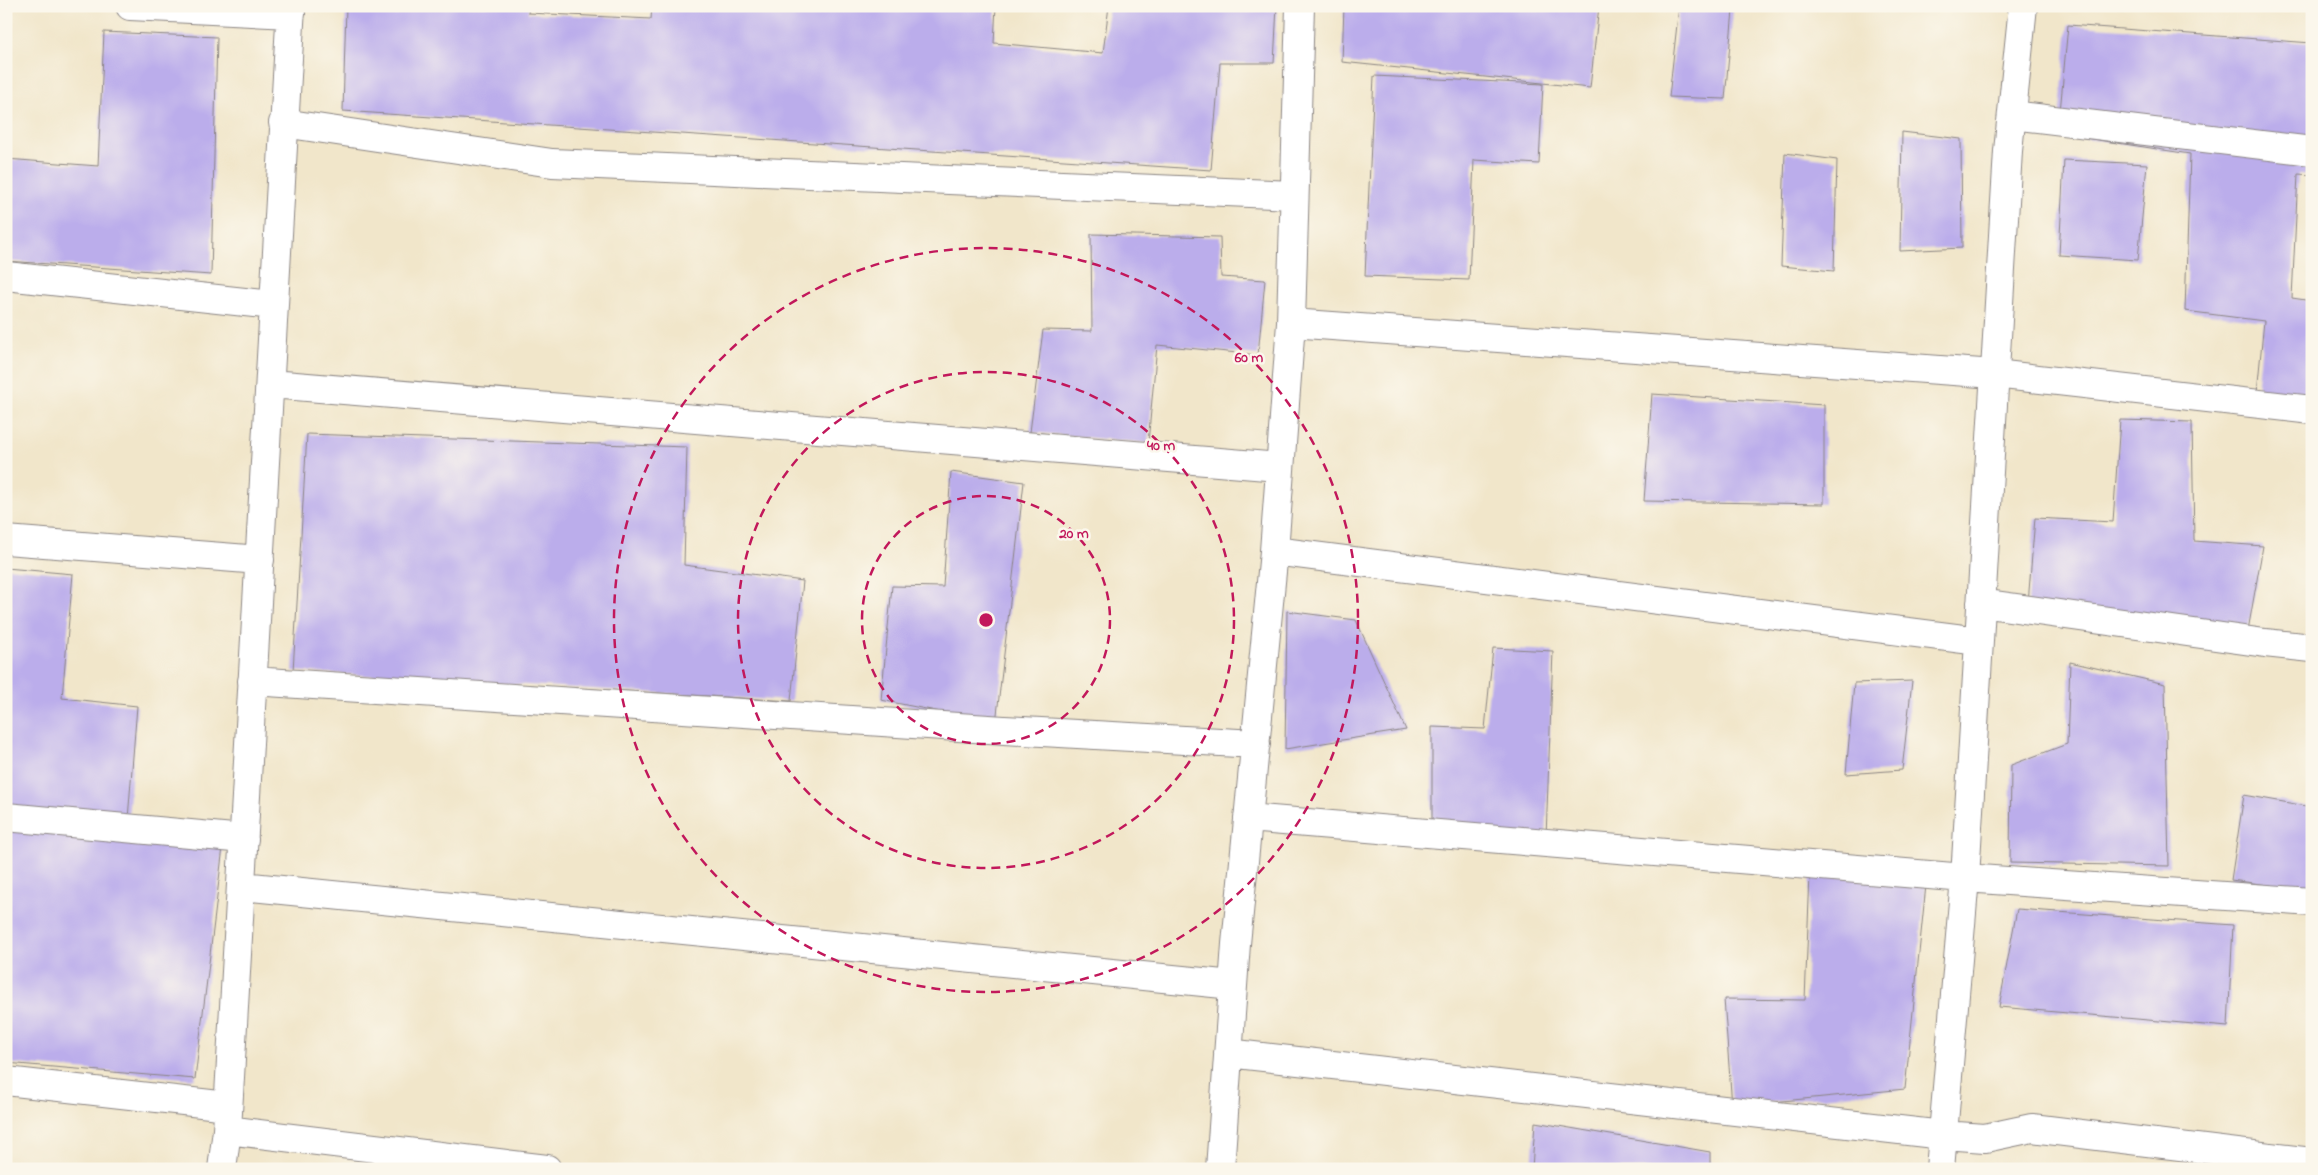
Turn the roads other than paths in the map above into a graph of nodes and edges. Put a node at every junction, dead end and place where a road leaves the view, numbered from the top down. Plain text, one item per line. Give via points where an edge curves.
1 (130, 6) edge
2 (1300, 6) edge
3 (2023, 6) edge
4 (291, 10) edge
5 (2012, 115) junction
6 (283, 123) junction
7 (2312, 151) edge
8 (1294, 195) junction
9 (6, 276) edge
10 (273, 305) junction
11 (1290, 323) junction
12 (1995, 374) junction
13 (271, 384) junction
14 (2312, 410) edge
15 (1279, 467) junction
16 (6, 540) edge
17 (1274, 551) junction
18 (260, 560) junction
19 (1981, 603) junction
20 (1979, 641) junction
21 (2312, 648) edge
22 (252, 681) junction
23 (1256, 744) junction
24 (6, 817) edge
25 (1248, 818) junction
26 (244, 839) junction
27 (1964, 878) junction
28 (242, 886) junction
29 (2312, 902) edge
30 (1233, 985) junction
31 (1228, 1053) junction
32 (6, 1081) edge
33 (228, 1118) junction
34 (1943, 1135) junction
35 (2312, 1162) edge
36 (222, 1169) edge
37 (547, 1169) edge
38 (1220, 1169) edge
39 (1940, 1169) edge

1 - 4 street
2 - 8 street
3 - 5 street
4 - 6 street
5 - 7 street
5 - 12 street
6 - 8 street via 552,163
6 - 10 street
8 - 11 street
9 - 10 street
10 - 13 street
11 - 12 street
11 - 15 street
12 - 14 street
12 - 19 street
13 - 15 street
13 - 18 street
15 - 17 street
16 - 18 street
17 - 20 street
17 - 23 street
18 - 22 street
19 - 20 street
19 - 21 street
20 - 27 street
22 - 23 street
22 - 26 street
23 - 25 street
24 - 26 street
25 - 27 street
25 - 30 street
26 - 28 street
27 - 29 street
27 - 34 street
28 - 30 street
28 - 33 street
30 - 31 street
31 - 34 street
31 - 38 street
32 - 33 street
33 - 36 street
33 - 37 street
34 - 35 street via 1985,1138 2032,1128
34 - 39 street

